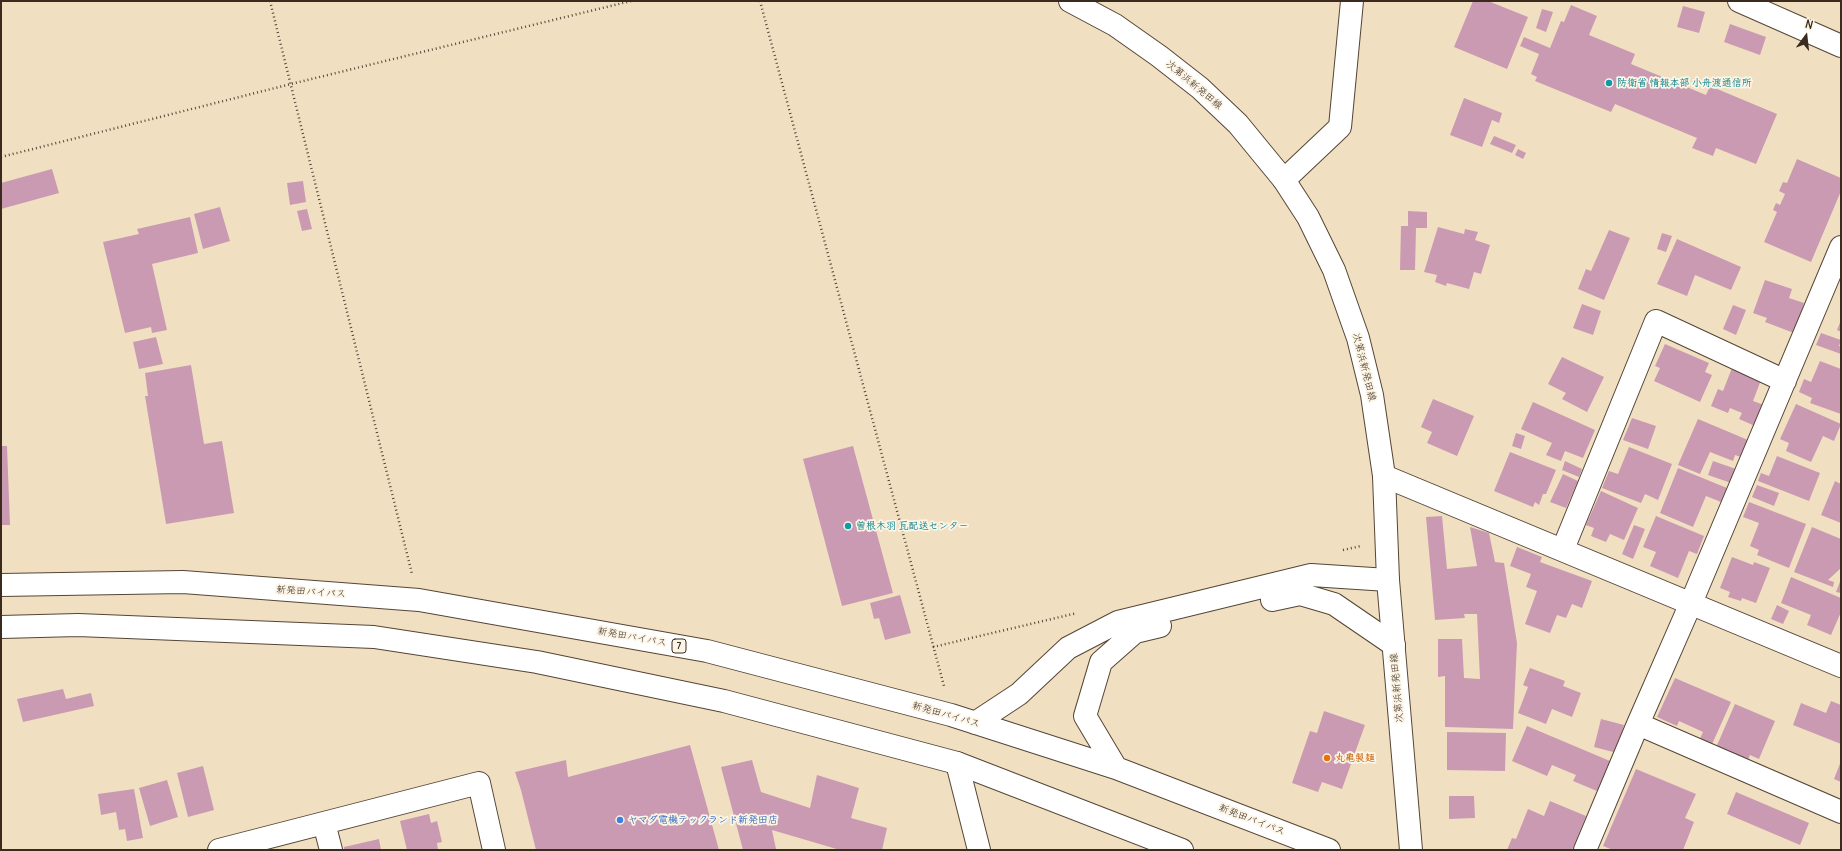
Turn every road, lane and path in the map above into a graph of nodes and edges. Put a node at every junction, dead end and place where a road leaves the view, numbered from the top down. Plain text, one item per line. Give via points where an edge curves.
1 (270, 1) edge
2 (631, 1) edge
3 (760, 1) edge
4 (1070, 1) edge
5 (1352, 1) edge
6 (1739, 1) edge
7 (1841, 46) edge
8 (291, 84) junction
9 (1, 157) edge
10 (1284, 180) junction
11 (1841, 247) edge
12 (1785, 380) junction
13 (1384, 476) junction
14 (1563, 549) junction
15 (1388, 580) junction
16 (1, 585) edge
17 (419, 600) junction
18 (1691, 603) junction
19 (1, 627) edge
20 (1394, 645) junction
21 (1840, 661) edge
22 (951, 715) junction
23 (975, 723) junction
24 (1638, 724) junction
25 (958, 763) junction
26 (1116, 768) junction
27 (1841, 812) edge
28 (324, 823) junction
29 (219, 850) edge
30 (331, 850) edge
31 (494, 850) edge
32 (979, 850) edge
33 (1182, 850) edge
34 (1329, 850) edge
35 (1411, 850) edge
36 (1585, 850) edge

1 - 8 path
2 - 8 path
3 - 22 path
4 - 10 main road, 次第浜新発田線 via 1115,26 1200,88 1238,124
5 - 10 main road via 1340,127
6 - 7 main road
8 - 9 path
8 - 17 path
10 - 13 main road, 次第浜新発田線 via 1308,217 1334,270 1358,338 1372,395
11 - 12 main road
12 - 14 main road via 1656,321
12 - 18 main road
13 - 14 main road
13 - 15 main road, 次第浜新発田線
14 - 18 main road
15 - 20 main road, 次第浜新発田線
15 - 23 main road via 1311,575 1118,622 1068,648 1019,694
16 - 17 main road, 新発田バイパス / 7 via 183,582
17 - 22 main road, 新発田バイパス / 7 via 707,651
18 - 21 main road
18 - 24 main road
19 - 25 main road via 78,625 374,637 537,662 724,700
20 - 26 main road via 1334,604 1300,594 1135,632 1101,662 1084,716
20 - 35 main road, 次第浜新発田線
22 - 23 main road, 新発田バイパス / 7
23 - 26 main road, 新発田バイパス / 7
24 - 27 main road
24 - 36 main road
25 - 32 main road
25 - 33 main road
26 - 34 main road, 新発田バイパス / 7
28 - 29 main road
28 - 30 main road
28 - 31 main road via 479,783

